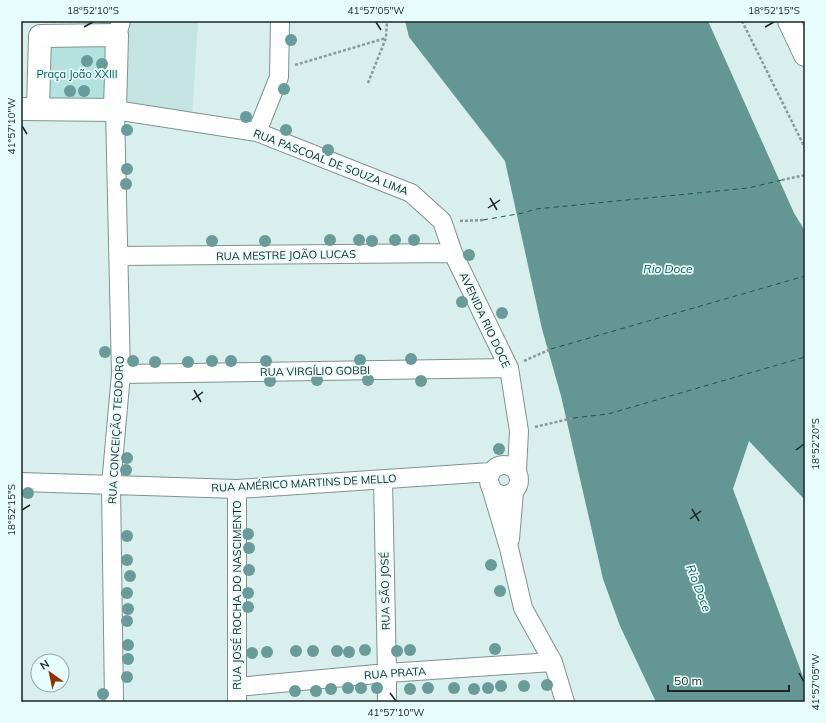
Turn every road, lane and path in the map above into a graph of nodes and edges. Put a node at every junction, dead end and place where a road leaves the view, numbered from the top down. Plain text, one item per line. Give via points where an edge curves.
1 (280, 21) edge
2 (387, 21) edge
3 (742, 21) edge
4 (789, 21) edge
5 (41, 28) edge
6 (119, 28) edge
7 (386, 38) junction
8 (805, 56) edge
9 (279, 69) junction
10 (30, 78) edge
11 (368, 83) dead end
12 (29, 109) edge
13 (115, 110) junction
14 (257, 132) junction
15 (805, 148) edge
16 (805, 175) edge
17 (782, 180) dead end
18 (483, 220) dead end
19 (442, 221) junction
20 (453, 253) junction
21 (119, 256) junction
22 (551, 349) dead end
23 (509, 368) junction
24 (121, 374) junction
25 (573, 418) dead end
26 (519, 431) junction
27 (516, 470) junction
28 (490, 478) junction
29 (383, 480) junction
30 (21, 482) edge
31 (111, 485) junction
32 (237, 489) junction
33 (514, 492) junction
34 (509, 548) junction
35 (553, 662) junction
36 (387, 672) junction
37 (237, 694) edge
38 (114, 702) edge
39 (387, 702) edge
40 (565, 702) edge

1 - 9 street
2 - 7 path
3 - 15 path
4 - 8 street
5 - 6 street
5 - 10 street
6 - 13 street
7 - 9 path
7 - 11 path
9 - 14 street via 279,77
10 - 12 street
12 - 13 street
13 - 14 street, RUA PASCOAL DE SOUZA LIMA
13 - 21 street, RUA CONCEIÇÃO TEODORO
14 - 19 street, RUA PASCOAL DE SOUZA LIMA via 412,193
16 - 17 path
18 - 19 path
19 - 20 street, AVENIDA RIO DOCE
20 - 21 street, RUA MESTRE JOÃO LUCAS
20 - 23 street, AVENIDA RIO DOCE
21 - 24 street, RUA CONCEIÇÃO TEODORO
22 - 23 path
23 - 24 street, RUA VIRGÍLIO GOBBI
23 - 26 street, AVENIDA RIO DOCE
24 - 31 street, RUA CONCEIÇÃO TEODORO
25 - 26 path
26 - 27 street, AVENIDA RIO DOCE
27 - 28 street via 506,464 500,465 495,468
27 - 33 street, AVENIDA RIO DOCE via 520,481
28 - 29 street, RUA AMÉRICO MARTINS DE MELLO
28 - 33 street via 492,490 497,493 509,495
28 - 34 street, AVENIDA RIO DOCE
29 - 32 street, RUA AMÉRICO MARTINS DE MELLO
29 - 36 street, RUA SÃO JOSÉ
30 - 31 street, RUA AMÉRICO MARTINS DE MELLO
31 - 32 street, RUA AMÉRICO MARTINS DE MELLO
31 - 38 street, RUA CONCEIÇÃO TEODORO
32 - 37 street, RUA JOSÉ ROCHA DO NASCIMENTO
33 - 34 street, AVENIDA RIO DOCE
34 - 35 street, AVENIDA RIO DOCE via 523,608
35 - 36 street, RUA PRATA
35 - 40 street, AVENIDA RIO DOCE
36 - 37 street, RUA PRATA
36 - 39 street, RUA SÃO JOSÉ

